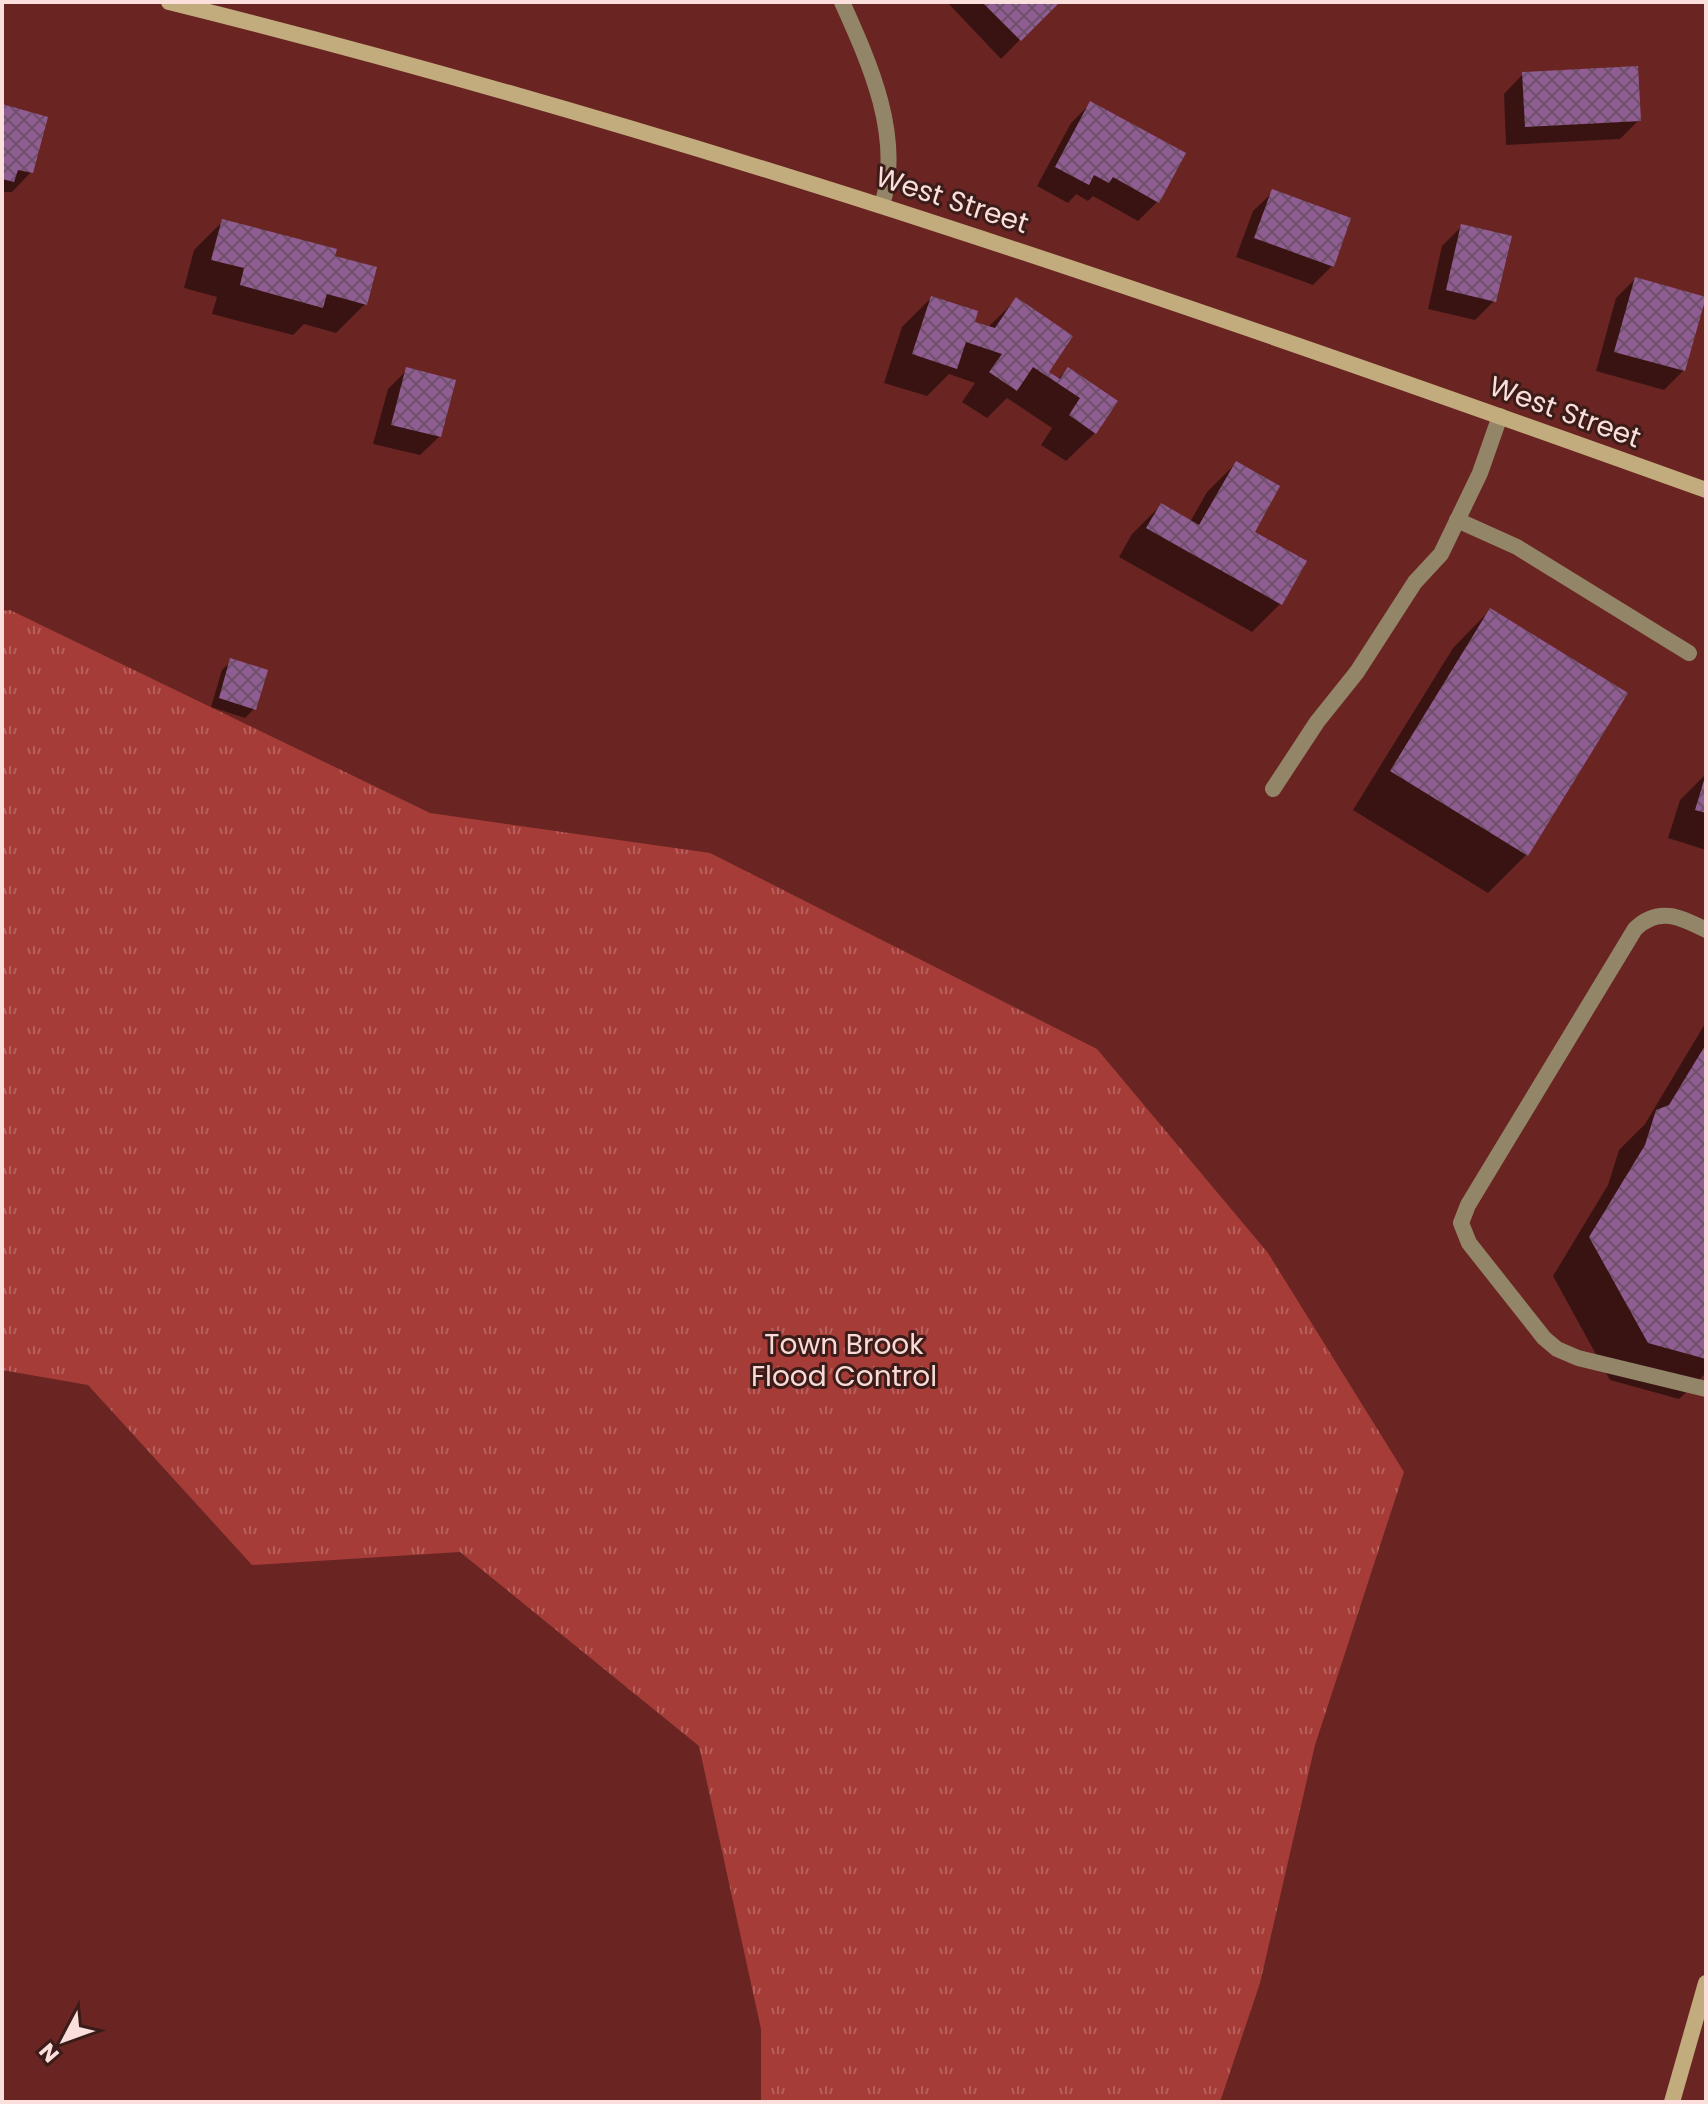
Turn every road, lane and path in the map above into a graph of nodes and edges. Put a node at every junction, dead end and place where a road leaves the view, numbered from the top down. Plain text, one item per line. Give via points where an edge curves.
1 (169, 2) edge
2 (842, 2) edge
3 (882, 205) junction
4 (1500, 416) junction
5 (1706, 490) edge
6 (1457, 520) junction
7 (1689, 653) dead end
8 (1273, 789) dead end
9 (1706, 930) edge
10 (1706, 1389) edge
11 (1706, 1983) edge
12 (1699, 2034) edge
13 (1672, 2102) edge

1 - 3 street, West Street via 379,57
2 - 3 street via 890,141
3 - 4 street, West Street
4 - 5 street, West Street
4 - 6 street
6 - 7 street via 1517,547
6 - 8 street via 1441,554 1415,582
9 - 10 street via 1669,914 1647,919 1635,929 1461,1219 1469,1243 1552,1346 1578,1358
11 - 12 street
12 - 13 street

